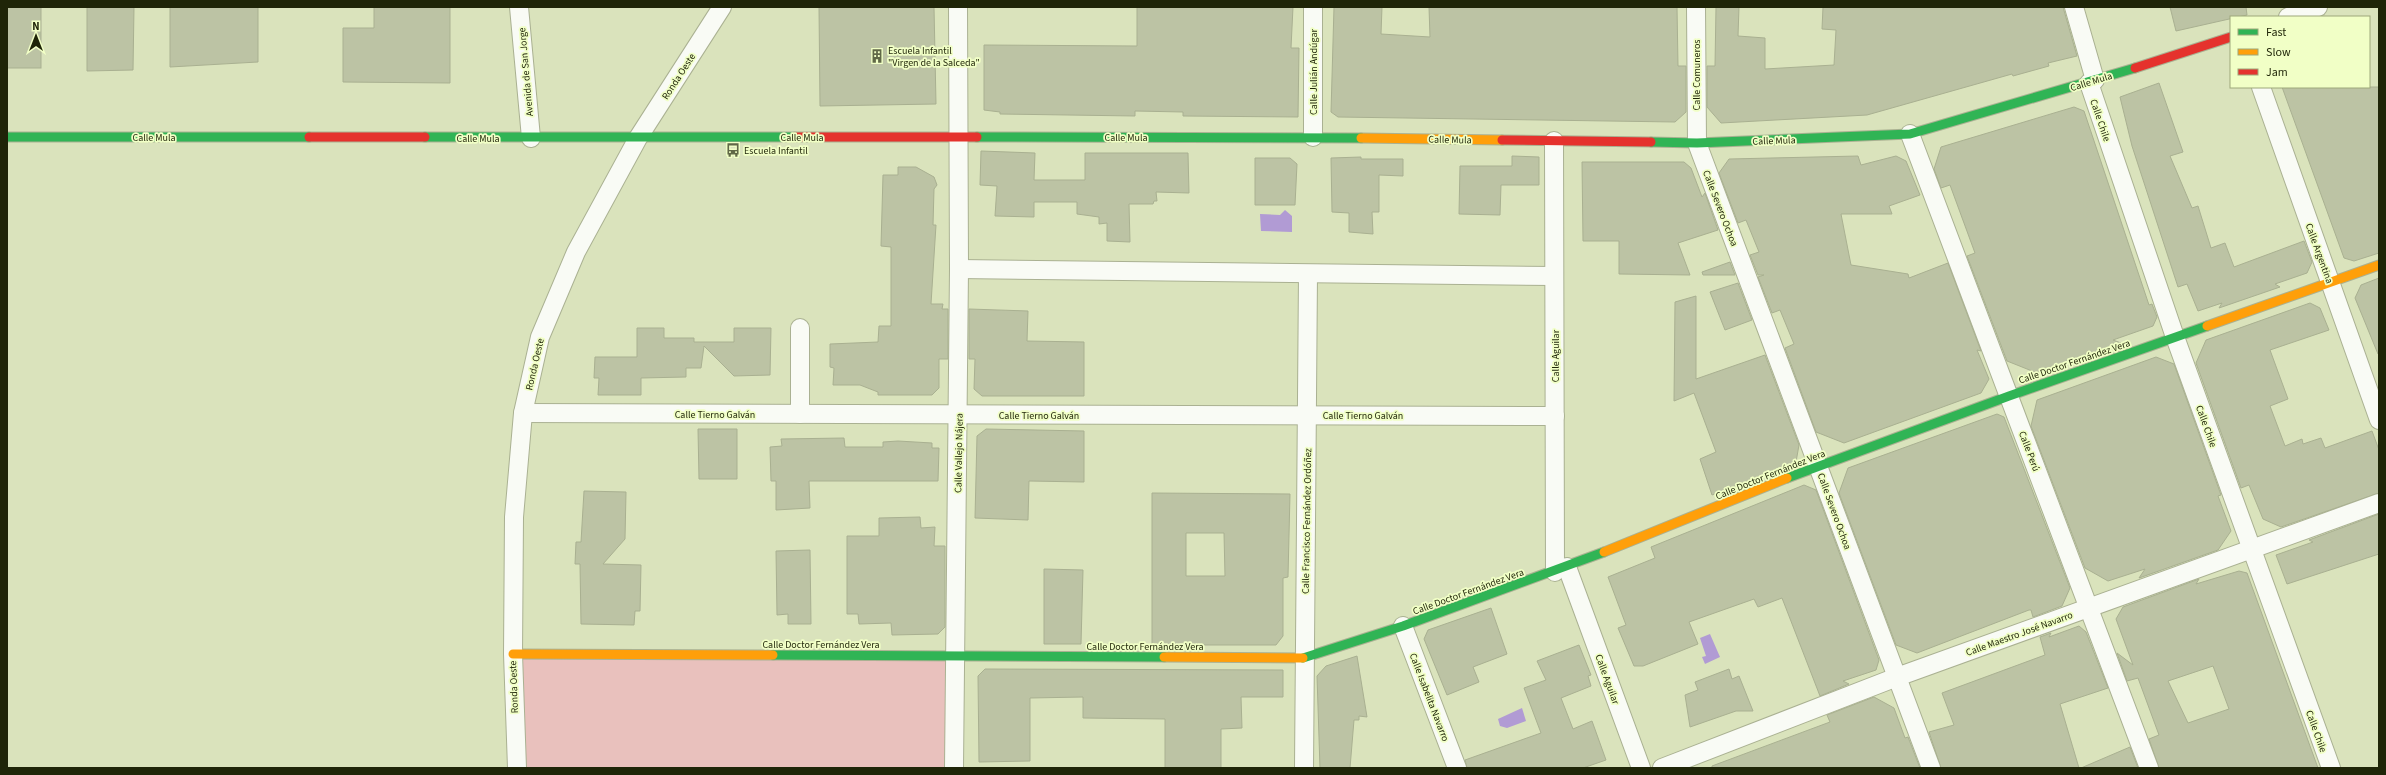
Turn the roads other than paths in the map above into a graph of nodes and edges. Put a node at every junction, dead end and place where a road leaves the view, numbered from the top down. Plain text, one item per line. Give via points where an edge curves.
1 (519, 7) edge
2 (722, 7) edge
3 (958, 7) edge
4 (1313, 7) edge
5 (1696, 7) edge
6 (2074, 7) edge
7 (2314, 7) edge
8 (2291, 16) edge
9 (2230, 37) edge
10 (2092, 81) junction
11 (2261, 88) edge
12 (1910, 134) junction
13 (7, 137) edge
14 (960, 137) junction
15 (1313, 137) junction
16 (531, 138) junction
17 (638, 138) junction
18 (1554, 141) junction
19 (1697, 143) junction
20 (2379, 265) edge
21 (959, 269) junction
22 (1308, 274) junction
23 (1554, 276) junction
24 (2330, 282) junction
25 (800, 328) dead end
26 (2176, 337) junction
27 (2009, 396) junction
28 (523, 413) junction
29 (800, 414) junction
30 (958, 415) junction
31 (1307, 415) junction
32 (1555, 416) junction
33 (2379, 420) edge
34 (1818, 466) junction
35 (2379, 503) edge
36 (2251, 550) junction
37 (1561, 569) junction
38 (2090, 608) junction
39 (1403, 626) junction
40 (513, 654) junction
41 (956, 656) junction
42 (1304, 658) junction
43 (1897, 677) junction
44 (517, 768) edge
45 (954, 768) edge
46 (1304, 768) edge
47 (1457, 768) edge
48 (1641, 768) edge
49 (1662, 768) edge
50 (1931, 768) edge
51 (2149, 768) edge
52 (2330, 768) edge

1 - 16 street, Avenida de San Jorge
2 - 17 street, Ronda Oeste
3 - 14 street, Calle Vallejo Nájera
4 - 15 street, Calle Julián Andúgar
5 - 19 street, Calle Comuneros
6 - 10 street, Calle Chile
7 - 8 street
9 - 10 street, Calle Mula
10 - 12 street, Calle Mula
10 - 26 street, Calle Chile
11 - 24 street, Calle Argentina
12 - 19 street, Calle Mula
12 - 27 street, Calle Perú
13 - 16 street, Calle Mula
14 - 15 street, Calle Mula
14 - 17 street, Calle Mula
14 - 21 street, Calle Vallejo Nájera
15 - 18 street, Calle Mula
16 - 17 street, Calle Mula
17 - 28 street, Ronda Oeste via 576,252 540,337
18 - 19 street, Calle Mula
18 - 23 street, Calle Aguilar
19 - 34 street, Calle Severo Ochoa
20 - 24 street, Calle Doctor Fernández Vera
21 - 22 street
21 - 30 street, Calle Vallejo Nájera
22 - 23 street
22 - 31 street, Calle Francisco Fernández Ordóñez
23 - 32 street, Calle Aguilar
24 - 26 street, Calle Doctor Fernández Vera
24 - 33 street, Calle Argentina
25 - 29 street
26 - 27 street, Calle Doctor Fernández Vera
26 - 36 street, Calle Chile
27 - 34 street, Calle Doctor Fernández Vera
27 - 38 street, Calle Perú
28 - 29 street, Calle Tierno Galván
28 - 40 street, Ronda Oeste via 514,517
29 - 30 street, Calle Tierno Galván
30 - 31 street, Calle Tierno Galván
30 - 41 street, Calle Vallejo Nájera
31 - 32 street, Calle Tierno Galván
31 - 42 street, Calle Francisco Fernández Ordóñez
32 - 37 street, Calle Aguilar
34 - 37 street, Calle Doctor Fernández Vera
34 - 43 street, Calle Severo Ochoa
35 - 36 street, Calle Maestro José Navarro
36 - 38 street, Calle Maestro José Navarro
36 - 52 street, Calle Chile
37 - 39 street, Calle Doctor Fernández Vera
37 - 48 street, Calle Aguilar
38 - 43 street, Calle Maestro José Navarro
38 - 51 street, Calle Perú
39 - 42 street, Calle Doctor Fernández Vera
39 - 47 street, Calle Isabelita Navarro
40 - 41 street, Calle Doctor Fernández Vera
40 - 44 street, Ronda Oeste
41 - 42 street, Calle Doctor Fernández Vera
41 - 45 street, Calle Vallejo Nájera
42 - 46 street, Calle Francisco Fernández Ordóñez
43 - 49 street, Calle Maestro José Navarro
43 - 50 street, Calle Severo Ochoa

